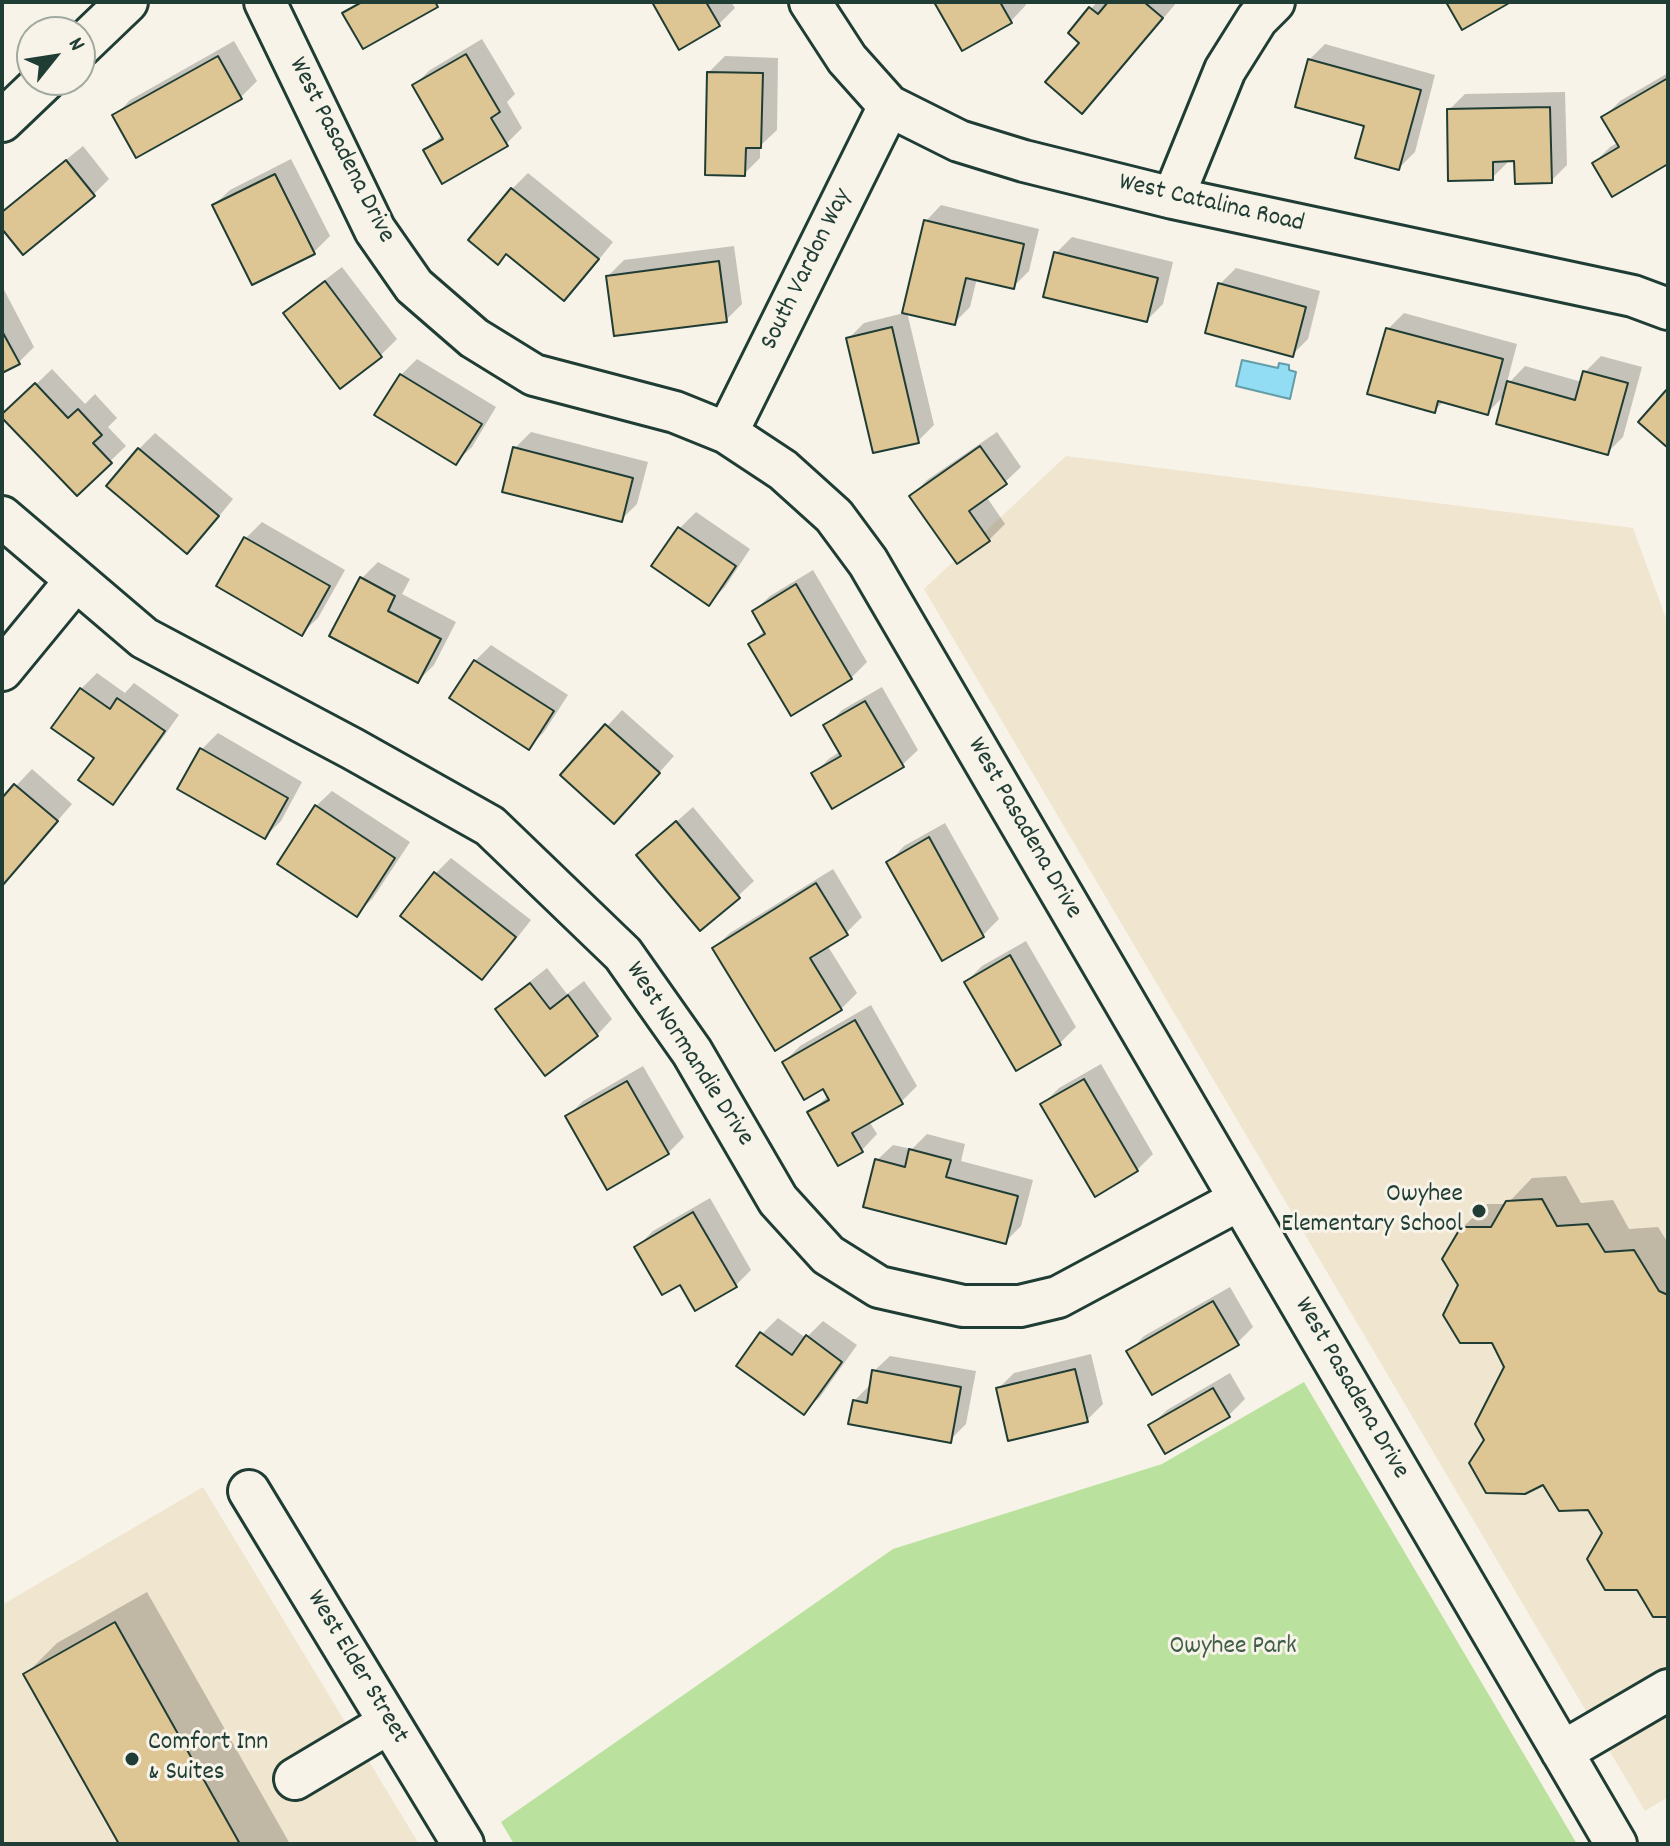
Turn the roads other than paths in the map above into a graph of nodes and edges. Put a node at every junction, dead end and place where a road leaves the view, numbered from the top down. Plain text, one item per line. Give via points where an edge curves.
1 (127, 2) edge
2 (265, 2) edge
3 (810, 2) edge
4 (1274, 2) edge
5 (96, 32) edge
6 (28, 96) edge
7 (889, 106) junction
8 (2, 121) edge
9 (1173, 198) junction
10 (1668, 276) edge
11 (1651, 303) edge
12 (727, 433) junction
13 (2, 517) edge
14 (76, 580) junction
15 (2, 670) edge
16 (1239, 1200) junction
17 (249, 1491) dead end
18 (1668, 1690) edge
19 (389, 1723) junction
20 (1562, 1752) junction
21 (295, 1779) dead end
22 (463, 1844) edge
23 (1616, 1844) edge

1 - 5 street
2 - 12 street, West Pasadena Drive via 375,230 414,286 474,338 534,375 675,412
3 - 7 street, West Catalina Road via 847,59
4 - 9 street via 1225,70
6 - 8 street
7 - 9 street, West Catalina Road via 959,141
7 - 12 street, South Vardon Way
9 - 11 street, West Catalina Road
10 - 11 street
12 - 16 street, West Pasadena Drive via 783,470 834,516 868,562
13 - 14 street, West Normandie Drive
14 - 15 street
14 - 16 street, West Normandie Drive via 144,638 490,826 623,954 692,1052 778,1200 828,1255 879,1287 963,1306 1020,1306 1058,1297
16 - 20 street, West Pasadena Drive
17 - 19 street, West Elder Street
18 - 20 street
19 - 21 street
19 - 22 street, West Elder Street
20 - 23 street, West Pasadena Drive

